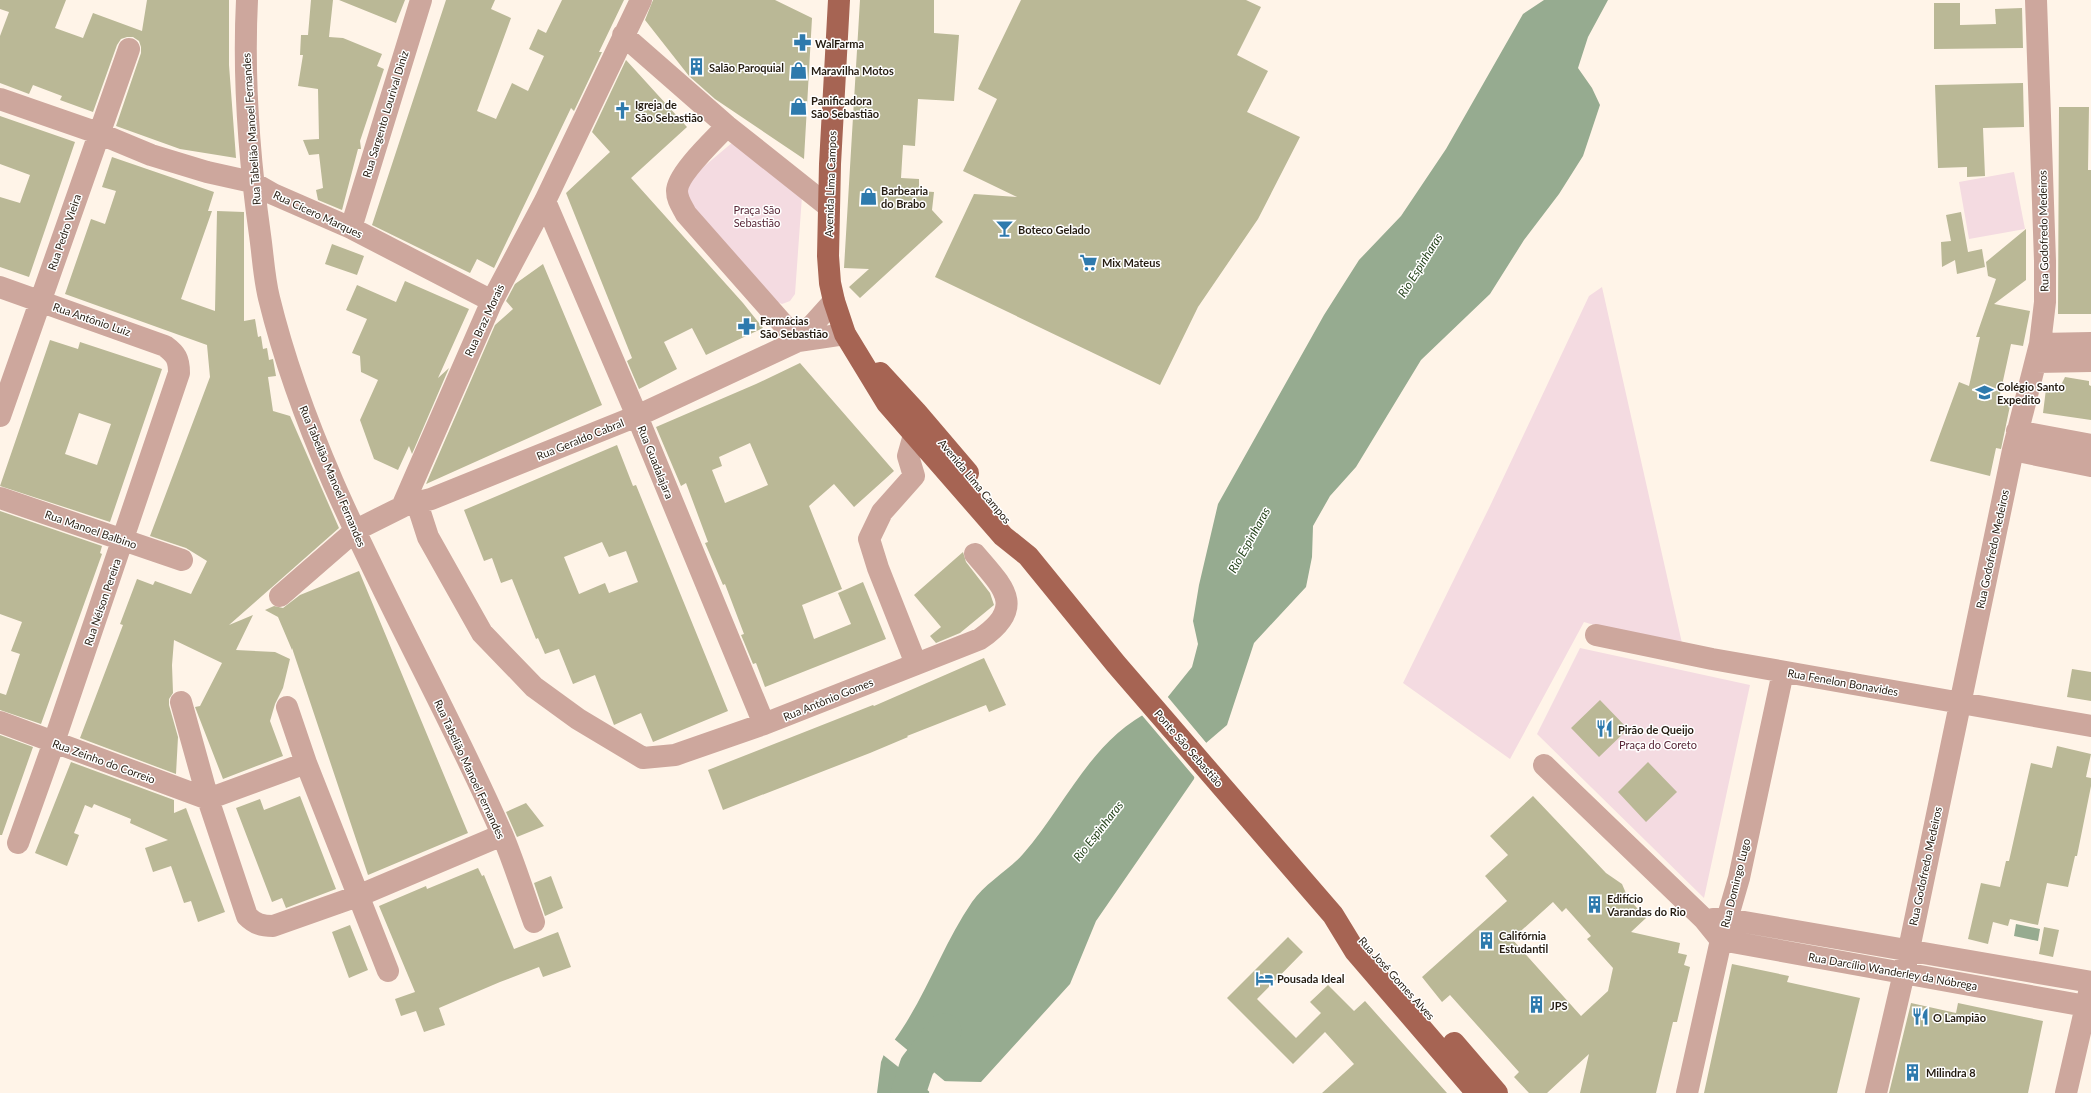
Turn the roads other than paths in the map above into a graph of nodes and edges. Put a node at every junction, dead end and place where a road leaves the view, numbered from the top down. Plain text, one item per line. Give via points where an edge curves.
1 (247, 0) edge
2 (420, 0) edge
3 (641, 0) edge
4 (2036, 0) edge
5 (838, 1) edge
6 (623, 35) junction
7 (129, 49) dead end
8 (0, 99) edge
9 (727, 126) junction
10 (98, 133) junction
11 (252, 182) junction
12 (545, 201) junction
13 (829, 207) junction
14 (351, 228) junction
15 (0, 287) edge
16 (834, 300) junction
17 (40, 301) junction
18 (492, 301) junction
19 (845, 334) junction
20 (798, 341) junction
21 (2091, 343) edge
22 (2038, 353) junction
23 (179, 360) joint
24 (2091, 361) edge
25 (862, 362) junction
26 (0, 416) edge
27 (637, 416) junction
28 (914, 435) junction
29 (2015, 440) junction
30 (2091, 445) edge
31 (942, 455) junction
32 (2091, 466) edge
33 (0, 498) edge
34 (409, 505) junction
35 (356, 530) junction
36 (123, 540) junction
37 (975, 554) dead end
38 (182, 560) dead end
39 (1047, 579) joint
40 (280, 596) dead end
41 (1596, 635) dead end
42 (916, 664) junction
43 (1783, 672) junction
44 (181, 702) dead end
45 (1959, 702) junction
46 (287, 707) dead end
47 (0, 722) edge
48 (764, 724) junction
49 (2091, 726) edge
50 (54, 742) junction
51 (306, 763) junction
52 (1544, 765) dead end
53 (208, 799) junction
54 (502, 835) junction
55 (18, 843) dead end
56 (358, 896) junction
57 (1333, 915) junction
58 (1704, 919) junction
59 (1727, 919) junction
60 (534, 922) dead end
61 (1721, 940) junction
62 (1907, 950) junction
63 (388, 971) dead end
64 (1904, 972) junction
65 (2091, 981) edge
66 (2089, 1006) edge
67 (1477, 1093) edge
68 (1497, 1093) edge
69 (1686, 1093) edge
70 (1876, 1093) edge
71 (2066, 1093) edge

1 - 11 street, Rua Tabelião Manoel Fernandes via 245,50
2 - 14 street, Rua Sargento Lourival Diniz
3 - 6 street, Rua Braz Morais
4 - 22 street, Rua Godofredo Medeiros via 2046,261 2045,302
5 - 13 main road, Avenida Lima Campos
6 - 9 street
6 - 12 street, Rua Braz Morais
7 - 10 street, Rua Pedro Vieira
8 - 10 street, Rua Cícero Marques
9 - 13 street
9 - 20 street via 688,168 677,190 679,201 686,214
10 - 11 street, Rua Cícero Marques via 151,155
10 - 17 street, Rua Pedro Vieira
11 - 14 street, Rua Cícero Marques via 273,194
11 - 35 street, Rua Tabelião Manoel Fernandes via 273,311 306,416
12 - 18 street, Rua Braz Morais
12 - 27 street, Rua Guadalajara
13 - 16 main road, Avenida Lima Campos via 828,256
14 - 18 street, Rua Cícero Marques
15 - 17 street, Rua Antônio Luiz
16 - 19 main road, Avenida Lima Campos
16 - 20 street, Rua Geraldo Cabral
17 - 23 street, Rua Antônio Luiz via 166,346
17 - 26 street, Rua Pedro Vieira
18 - 34 street, Rua Braz Morais
19 - 20 street, Rua Geraldo Cabral
19 - 25 main road, Avenida Lima Campos
20 - 27 street, Rua Geraldo Cabral
21 - 22 street
22 - 24 street
22 - 29 street, Rua Godofredo Medeiros
23 - 36 street, Rua Nélson Pereira via 179,373
25 - 28 main road, Avenida Lima Campos via 887,403
25 - 31 main road, Avenida Lima Campos via 881,374 916,412
27 - 34 street, Rua Geraldo Cabral via 431,499
27 - 48 street, Rua Guadalajara
28 - 31 main road, Avenida Lima Campos
28 - 42 street via 908,456 914,476 882,512 869,539
29 - 30 street
29 - 32 street
29 - 45 street, Rua Godofredo Medeiros
31 - 39 main road, Avenida Lima Campos via 1015,527 1028,556
33 - 36 street, Rua Manoel Balbino
34 - 35 street
34 - 48 street, Rua Antônio Gomes via 482,633 534,687 578,719 643,758 674,755
35 - 40 street
35 - 54 street, Rua Tabelião Manoel Fernandes
36 - 38 street, Rua Manoel Balbino
36 - 50 street, Rua Nélson Pereira
37 - 42 street, Rua Antônio Gomes via 1006,594 1007,605 1002,619 992,631 980,639
39 - 57 main road, Ponte São Sebastião via 1116,664
41 - 43 street, Rua Fenelon Bonavides
42 - 48 street, Rua Antônio Gomes
43 - 45 street, Rua Fenelon Bonavides
43 - 59 street, Rua Domingo Lugo
44 - 53 street
45 - 49 street, Rua Fenelon Bonavides
45 - 62 street, Rua Godofredo Medeiros
46 - 51 street
47 - 50 street, Rua Zeinho do Correio
50 - 53 street, Rua Zeinho do Correio
50 - 55 street, Rua Nélson Pereira
51 - 53 street
51 - 56 street
52 - 58 street
53 - 56 street via 247,916 254,922 262,926 273,926
54 - 56 street
54 - 60 street, Rua Tabelião Manoel Fernandes
56 - 63 street
57 - 67 main road, Rua José Gomes Alves via 1355,951
57 - 68 main road, Rua José Gomes Alves via 1367,942
58 - 59 street, Rua Darcílio Wanderley da Nóbrega
58 - 61 street
59 - 61 street, Rua Domingo Lugo
59 - 62 street, Rua Darcílio Wanderley da Nóbrega
61 - 64 street, Rua Darcílio Wanderley da Nóbrega
61 - 69 street, Rua Domingo Lugo
62 - 64 street, Rua Godofredo Medeiros
62 - 65 street, Rua Darcílio Wanderley da Nóbrega
64 - 66 street, Rua Darcílio Wanderley da Nóbrega
64 - 70 street, Rua Godofredo Medeiros
65 - 66 street
66 - 71 street

